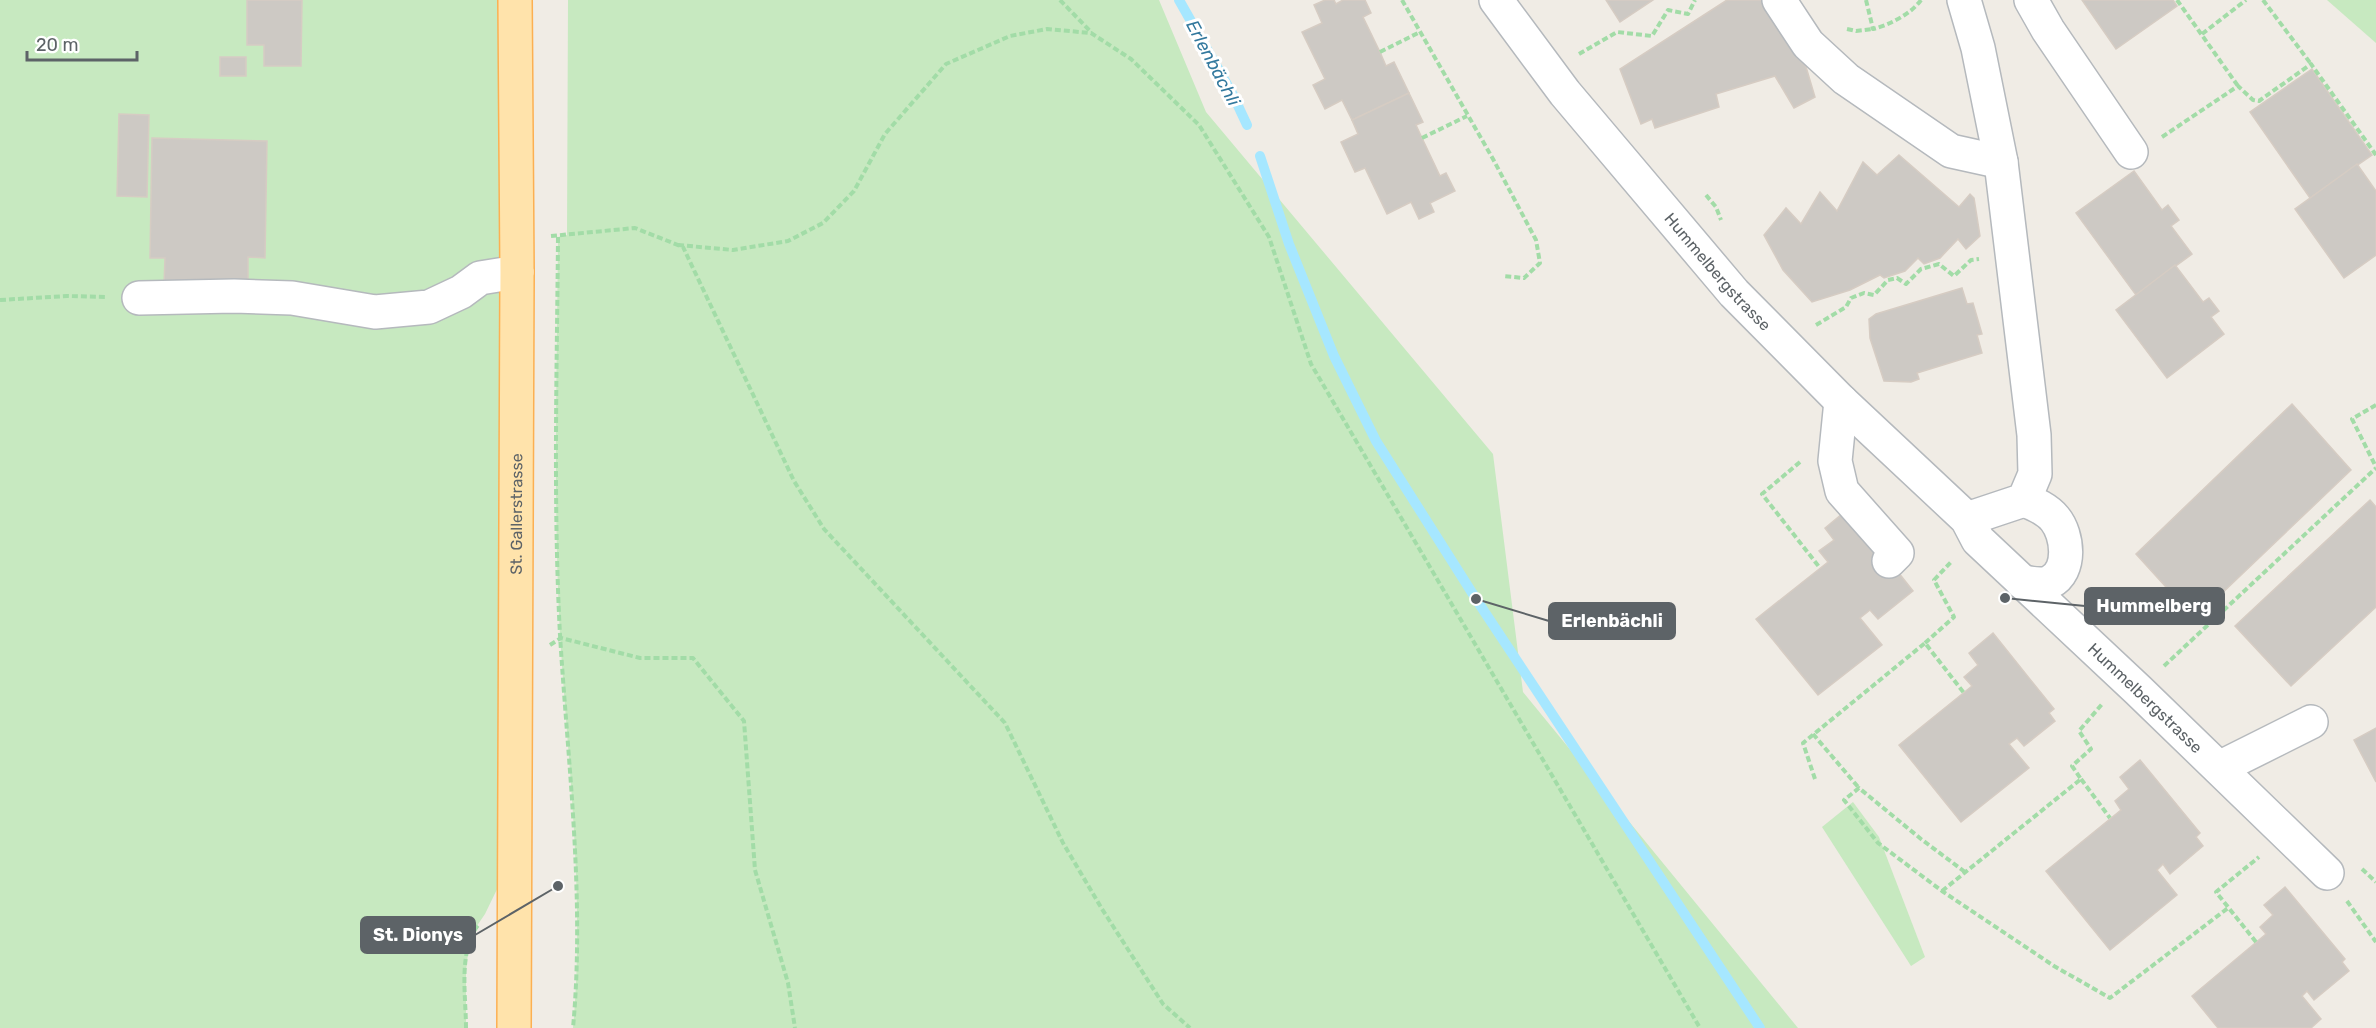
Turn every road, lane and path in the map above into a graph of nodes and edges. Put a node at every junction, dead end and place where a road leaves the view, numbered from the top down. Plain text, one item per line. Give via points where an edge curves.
1 (515, 0) edge
2 (1060, 0) edge
3 (1402, 0) edge
4 (1497, 0) edge
5 (1695, 0) edge
6 (1779, 0) edge
7 (1866, 0) edge
8 (1921, 0) edge
9 (1964, 0) edge
10 (2031, 0) edge
11 (2177, 0) edge
12 (2246, 0) edge
13 (2263, 0) edge
14 (1420, 32) junction
15 (1091, 33) junction
16 (2201, 34) junction
17 (1380, 52) dead end
18 (1580, 61) dead end
19 (2311, 64) junction
20 (2238, 86) junction
21 (1467, 116) junction
22 (1422, 138) dead end
23 (2143, 147) joint
24 (2376, 155) edge
25 (2001, 162) junction
26 (678, 245) junction
27 (2012, 255) junction
28 (517, 272) junction
29 (1503, 276) dead end
30 (140, 298) joint
31 (0, 300) edge
32 (1816, 325) dead end
33 (1841, 401) junction
34 (2376, 405) edge
35 (1803, 460) dead end
36 (2376, 468) edge
37 (2024, 500) junction
38 (1967, 519) junction
39 (1958, 555) dead end
40 (1889, 561) dead end
41 (1820, 568) dead end
42 (2022, 582) junction
43 (561, 638) junction
44 (1925, 643) junction
45 (2131, 684) junction
46 (1964, 693) dead end
47 (2311, 722) dead end
48 (1813, 734) junction
49 (2219, 768) junction
50 (1815, 779) dead end
51 (2081, 779) junction
52 (1859, 788) junction
53 (2110, 818) dead end
54 (2287, 834) junction
55 (1965, 872) junction
56 (2327, 873) joint
57 (1942, 891) junction
58 (2228, 908) junction
59 (480, 921) dead end
60 (2256, 942) dead end
61 (2376, 942) edge
62 (466, 1028) edge
63 (514, 1028) edge
64 (573, 1028) edge
65 (795, 1028) edge
66 (1190, 1028) edge
67 (1700, 1028) edge

1 - 28 main road, St. Gallerstrasse
2 - 15 path
3 - 14 path
4 - 33 street, Hummelbergstrasse via 1565,93 1734,293
5 - 18 path via 1688,14 1668,10 1652,36 1617,32 1577,55
6 - 25 street via 1808,44 1846,79 1951,151
7 - 8 path via 1873,29 1883,27
9 - 25 street
10 - 23 street via 2048,30
11 - 16 path
12 - 16 path
13 - 19 path
14 - 17 path
14 - 21 path
15 - 26 path via 1047,29 1010,36 946,64 885,134 854,191 823,223 788,241 733,250
15 - 67 path via 1131,59 1198,125 1269,237 1311,364
16 - 20 path
19 - 20 path via 2259,101
19 - 24 path
20 - 23 path
21 - 22 path
21 - 29 path via 1536,240 1540,263 1524,278
25 - 27 street
26 - 43 path via 634,228 558,237 557,565
26 - 66 path via 683,247 794,481 824,529 1005,723 1063,843 1102,909 1162,1004
27 - 32 path via 1971,260 1954,276 1939,264 1921,268 1906,284 1897,278 1888,280 1874,295 1864,293 1851,298 1846,307
27 - 37 street via 2034,435 2035,474
28 - 30 street via 480,278 429,307 375,312 292,298
28 - 63 main road, St. Gallerstrasse
30 - 31 path via 67,296
33 - 38 street, Hummelbergstrasse
33 - 40 street via 1835,461 1842,491 1897,553
34 - 36 path via 2352,419
35 - 41 path via 1762,494
36 - 45 path
37 - 38 street
37 - 42 street via 2055,519 2064,535 2066,551 2059,573 2050,582
38 - 42 street, Hummelbergstrasse via 1978,540
39 - 44 path via 1934,580 1954,617
42 - 45 street, Hummelbergstrasse
43 - 64 path via 578,963
43 - 65 path via 640,658 693,658 744,721 755,870 788,983
44 - 46 path
44 - 48 path
45 - 49 street, Hummelbergstrasse
45 - 51 path via 2079,731 2091,749 2072,766
47 - 49 street
48 - 50 path via 1803,743
48 - 52 path
49 - 54 street, Hummelbergstrasse
51 - 53 path
51 - 55 path
52 - 55 path
52 - 57 path via 1844,800 1878,843
54 - 56 street, Hummelbergstrasse
54 - 58 path via 2216,892
55 - 57 path
56 - 61 path
57 - 58 path via 2054,966 2110,998
58 - 60 path
59 - 62 path via 470,936 467,951

